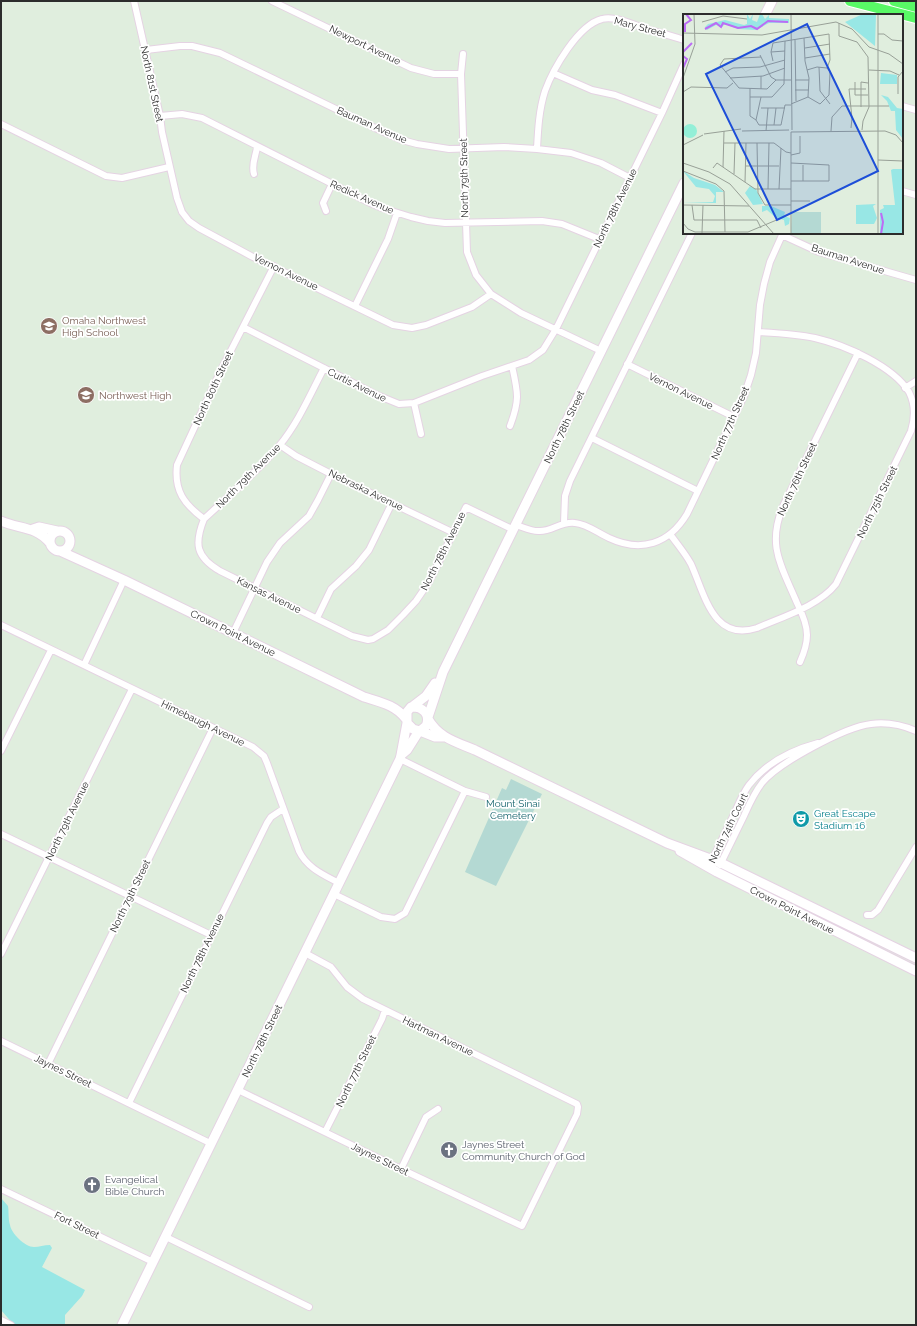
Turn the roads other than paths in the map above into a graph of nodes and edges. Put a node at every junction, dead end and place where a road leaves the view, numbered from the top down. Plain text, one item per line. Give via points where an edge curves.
1 (134, 1) edge
2 (272, 1) edge
3 (772, 1) edge
4 (850, 1) edge
5 (894, 1) edge
6 (916, 7) edge
7 (766, 14) edge
8 (900, 14) edge
9 (903, 15) edge
10 (916, 18) edge
11 (683, 40) edge
12 (146, 50) junction
13 (463, 54) dead end
14 (683, 66) edge
15 (553, 73) junction
16 (461, 74) junction
17 (903, 106) edge
18 (916, 110) edge
19 (662, 113) junction
20 (160, 116) junction
21 (1, 124) edge
22 (257, 147) junction
23 (464, 148) junction
24 (537, 149) junction
25 (169, 168) junction
26 (254, 174) dead end
27 (630, 178) junction
28 (332, 184) junction
29 (683, 185) edge
30 (903, 191) edge
31 (916, 195) edge
32 (326, 211) dead end
33 (397, 213) junction
34 (465, 222) junction
35 (692, 234) edge
36 (782, 234) edge
37 (599, 239) junction
38 (274, 266) junction
39 (916, 280) edge
40 (491, 294) junction
41 (355, 306) junction
42 (243, 326) junction
43 (556, 329) junction
44 (758, 332) junction
45 (543, 350) joint
46 (601, 351) junction
47 (858, 353) junction
48 (627, 364) junction
49 (512, 366) junction
50 (324, 368) junction
51 (916, 381) edge
52 (905, 388) junction
53 (414, 403) junction
54 (734, 417) junction
55 (510, 426) dead end
56 (421, 434) dead end
57 (592, 438) junction
58 (280, 445) junction
59 (331, 474) junction
60 (698, 491) junction
61 (392, 503) junction
62 (204, 519) junction
63 (1, 521) edge
64 (564, 523) junction
65 (515, 527) junction
66 (33, 529) junction
67 (57, 531) junction
68 (454, 533) junction
69 (670, 534) junction
70 (50, 543) junction
71 (69, 543) junction
72 (60, 551) junction
73 (82, 560) junction
74 (124, 580) junction
75 (255, 588) junction
76 (800, 609) junction
77 (317, 618) junction
78 (1, 626) edge
79 (388, 630) joint
80 (233, 633) junction
81 (51, 650) junction
82 (800, 662) dead end
83 (84, 665) junction
84 (443, 672) junction
85 (132, 689) junction
86 (384, 703) junction
87 (412, 706) junction
88 (428, 718) junction
89 (406, 721) junction
90 (213, 728) junction
91 (420, 731) junction
92 (916, 731) edge
93 (444, 737) junction
94 (827, 740) junction
95 (1, 751) edge
96 (400, 757) junction
97 (759, 773) junction
98 (765, 779) junction
99 (465, 791) junction
100 (486, 797) dead end
101 (283, 809) junction
102 (1, 834) edge
103 (916, 847) edge
104 (49, 857) junction
105 (710, 863) junction
106 (721, 863) junction
107 (717, 872) junction
108 (339, 883) junction
109 (334, 894) junction
110 (130, 897) junction
111 (867, 914) dead end
112 (211, 935) junction
113 (305, 953) junction
114 (1, 954) edge
115 (916, 958) edge
116 (916, 971) edge
117 (385, 1010) junction
118 (1, 1041) edge
119 (48, 1064) junction
120 (238, 1090) junction
121 (129, 1103) junction
122 (438, 1109) dead end
123 (326, 1132) junction
124 (212, 1144) junction
125 (401, 1169) junction
126 (1, 1188) edge
127 (522, 1226) joint
128 (166, 1237) junction
129 (153, 1262) junction
130 (309, 1307) dead end
131 (1, 1320) edge
132 (11, 1325) edge
133 (122, 1325) edge

1 - 12 street, North 81st Street
2 - 16 street, Newport Avenue via 411,68 434,74
3 - 7 main road
4 - 8 main road
5 - 6 main road
9 - 10 main road
11 - 15 street, Mary Street via 615,19 602,19 586,26
12 - 20 street, North 81st Street
12 - 23 street, Bauman Avenue via 192,46 220,53 402,140 429,147
13 - 16 street, North 79th Street
14 - 19 street, North 78th Avenue
15 - 19 street via 592,90 615,95
15 - 24 street via 542,103
16 - 23 street, North 79th Street
17 - 18 street
19 - 27 street, North 78th Avenue
20 - 22 street, Redick Avenue via 182,114 202,118
20 - 25 street, North 81st Street
21 - 25 street via 106,176 122,178
22 - 26 street via 252,169
22 - 28 street, Redick Avenue
23 - 24 street, Bauman Avenue
23 - 34 street, North 79th Street
24 - 27 street, Bauman Avenue via 571,153
25 - 38 street, Vernon Avenue via 182,212 189,221 211,235
27 - 37 street, North 78th Avenue
28 - 32 street via 324,203
28 - 33 street, Redick Avenue
29 - 46 main road, North 78th Street
30 - 31 street
33 - 34 street, Redick Avenue via 434,222
33 - 41 street via 388,239
34 - 37 street, Redick Avenue via 542,221 562,224
34 - 40 street, North 79th Street via 467,252 471,265
35 - 48 street
36 - 39 street, Bauman Avenue via 819,252
36 - 44 street, North 77th Street via 764,284
37 - 43 street, North 78th Avenue
38 - 41 street, Vernon Avenue
38 - 42 street, North 80th Street
40 - 41 street, Vernon Avenue via 469,309 412,328 389,324
40 - 43 street via 513,309
42 - 50 street, Curtis Avenue
42 - 62 street, North 80th Street via 177,465 178,487 184,500
43 - 45 street, North 78th Avenue
43 - 46 street
44 - 47 street via 815,338
44 - 54 street, North 77th Street via 751,375
45 - 49 street, Curtis Avenue via 529,360
46 - 65 main road, North 78th Street
47 - 52 street via 893,375
47 - 76 street, North 76th Street via 778,516 775,534 777,555
48 - 54 street, Vernon Avenue
48 - 57 street
49 - 53 street, Curtis Avenue
49 - 55 street via 518,398
50 - 53 street, Curtis Avenue via 393,402
50 - 58 street, North 79th Avenue via 300,415
51 - 52 street
52 - 76 street, North 75th Street via 910,394 914,409 911,431 836,584 823,598
53 - 56 street
54 - 60 street, North 77th Street
57 - 60 street
57 - 64 street via 567,489
58 - 59 street, Nebraska Avenue
58 - 62 street, North 79th Avenue
59 - 61 street, Nebraska Avenue
59 - 75 street via 312,511 275,550
60 - 69 street, North 77th Street via 681,523
61 - 68 street, Nebraska Avenue
61 - 77 street via 369,550 331,589
62 - 75 street, Kansas Avenue via 199,531 198,545 204,559 220,571
63 - 66 main road
64 - 65 street via 538,531
64 - 69 street via 578,524 626,544 649,544
65 - 68 street, North 78th Avenue via 466,507
65 - 84 main road, North 78th Street
66 - 67 main road via 39,527
66 - 70 main road
67 - 70 main road via 52,535
67 - 71 main road via 67,534
68 - 79 street, North 78th Avenue via 429,582 416,601
69 - 76 street via 690,563 712,611 725,626 747,631
70 - 72 main road via 54,549
71 - 72 main road via 65,550
71 - 73 main road, Crown Point Avenue
72 - 73 main road, Crown Point Avenue
73 - 74 main road, Crown Point Avenue
74 - 80 main road, Crown Point Avenue
74 - 83 street
75 - 77 street, Kansas Avenue
75 - 80 street
76 - 82 street, North 76th Street via 807,634
77 - 79 street, Kansas Avenue via 368,640
78 - 81 street, Himebaugh Avenue
80 - 86 main road, Crown Point Avenue via 364,697
81 - 83 street, Himebaugh Avenue
81 - 95 street
83 - 85 street, Himebaugh Avenue
84 - 87 main road via 426,696
84 - 88 main road
85 - 90 street, Himebaugh Avenue
85 - 104 street, North 79th Avenue
86 - 87 main road, Crown Point Avenue
86 - 89 main road, Crown Point Avenue via 398,711
87 - 88 main road via 422,709
87 - 89 main road via 407,712
88 - 91 main road via 426,726
88 - 93 main road, Crown Point Avenue via 434,729
89 - 91 main road via 413,729
89 - 96 main road
90 - 101 street, Himebaugh Avenue via 251,745 264,756
90 - 110 street, North 79th Street
91 - 93 main road, Crown Point Avenue via 434,737
91 - 96 main road
92 - 94 street, North 74th Court via 891,724 873,724 852,729
93 - 105 main road, Crown Point Avenue via 671,844 679,851
94 - 97 street, North 74th Court via 782,757
94 - 98 street, North 74th Court
96 - 99 street
96 - 108 main road, North 78th Street
97 - 98 street
97 - 105 street, North 74th Court via 744,792
98 - 106 street, North 74th Court via 751,801
99 - 100 street
99 - 109 street via 404,913 395,919 381,917
101 - 108 street, Himebaugh Avenue via 303,859 315,870
101 - 112 street, North 78th Avenue via 267,823
102 - 104 street
103 - 111 street via 878,910 872,915
104 - 110 street
104 - 114 street, North 79th Avenue
105 - 106 main road, Crown Point Avenue
105 - 107 main road, Crown Point Avenue
106 - 107 street, North 74th Court
106 - 115 main road, Crown Point Avenue
107 - 116 main road, Crown Point Avenue
108 - 109 main road, North 78th Street
109 - 113 main road, North 78th Street
110 - 112 street
110 - 119 street, North 79th Street
112 - 121 street, North 78th Avenue
113 - 117 street, Hartman Avenue via 331,967 353,992
113 - 120 main road, North 78th Street
117 - 123 street, North 77th Street
117 - 127 street, Hartman Avenue via 577,1104 577,1114
118 - 119 street, Jaynes Street
119 - 121 street, Jaynes Street
120 - 123 street, Jaynes Street
120 - 124 main road, North 78th Street
121 - 124 street, Jaynes Street
122 - 125 street via 426,1117
123 - 125 street, Jaynes Street
124 - 128 main road, North 78th Street
125 - 127 street, Jaynes Street
126 - 129 street, Fort Street
128 - 129 main road, North 78th Street
128 - 130 street
129 - 133 main road, North 78th Street
131 - 132 street

